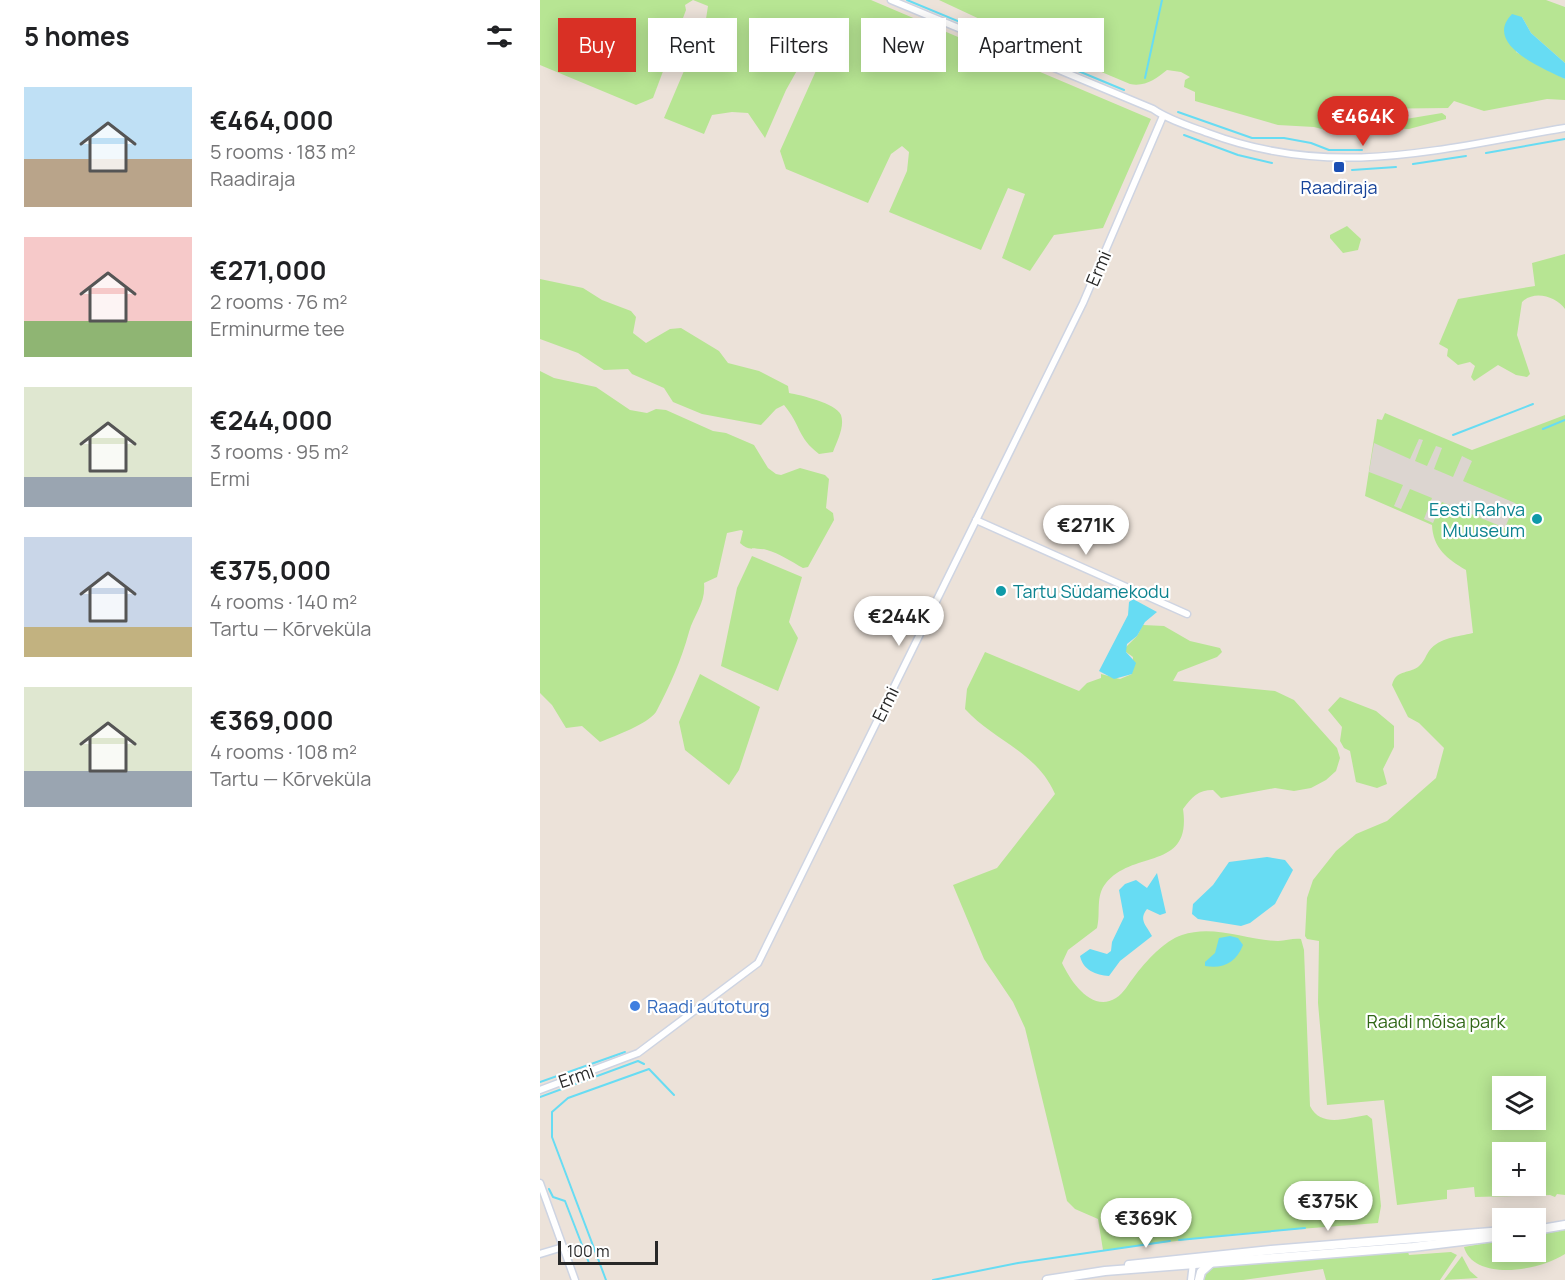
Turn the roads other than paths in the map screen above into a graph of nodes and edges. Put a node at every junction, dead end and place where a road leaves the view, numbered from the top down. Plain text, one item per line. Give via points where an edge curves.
1 (891, 0) edge
2 (1163, 116) junction
3 (1565, 128) edge
4 (976, 520) junction
5 (1187, 614) dead end
6 (540, 1090) edge
7 (540, 1183) edge
8 (1565, 1226) edge
9 (1546, 1229) edge
10 (1492, 1234) edge
11 (1492, 1235) edge
12 (563, 1247) junction
13 (540, 1254) edge
14 (1193, 1260) junction
15 (1212, 1262) junction
16 (575, 1280) edge
17 (1047, 1280) edge
18 (1191, 1280) edge
19 (1199, 1280) edge

1 - 2 street
2 - 3 street via 1248,146 1338,159 1416,153
2 - 4 street, Ermi via 1083,303
4 - 5 street
4 - 6 street, Ermi via 758,963 638,1053
7 - 12 street
8 - 9 main road
10 - 14 main road
11 - 15 main road via 1386,1249
12 - 13 street
12 - 16 street
14 - 15 main road
14 - 17 main road
14 - 18 street
14 - 19 street
15 - 19 main road via 1201,1272

